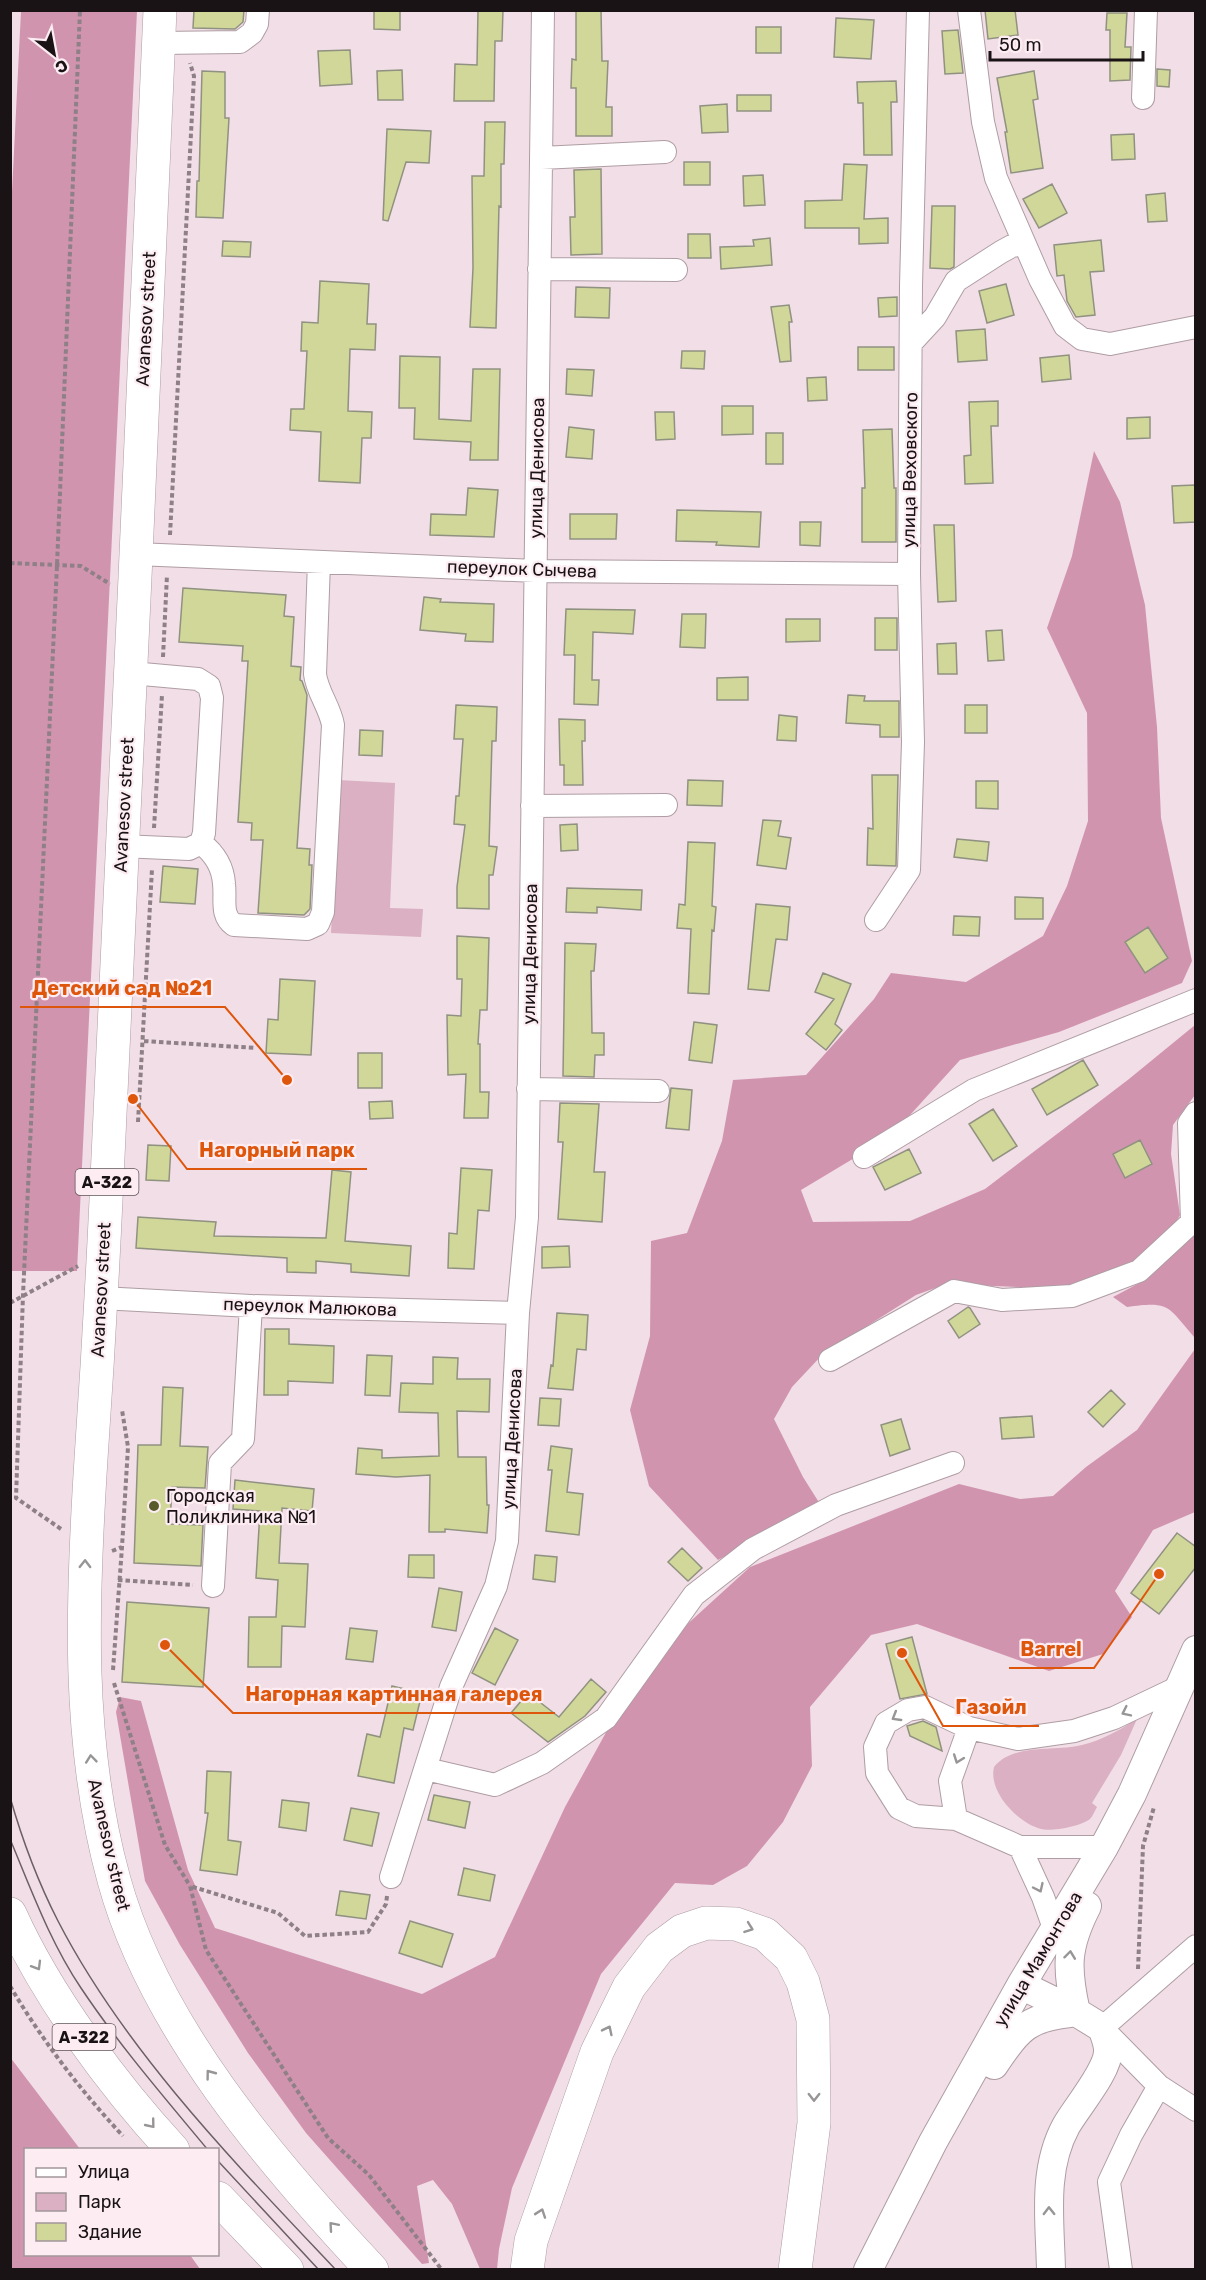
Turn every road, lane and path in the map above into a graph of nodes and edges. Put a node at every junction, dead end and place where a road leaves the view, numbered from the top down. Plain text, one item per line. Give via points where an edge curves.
1 (80, 10) edge
2 (160, 10) edge
3 (258, 10) edge
4 (543, 10) edge
5 (918, 10) edge
6 (969, 10) edge
7 (1146, 10) edge
8 (171, 43) junction
9 (1143, 98) dead end
10 (665, 152) dead end
11 (541, 158) junction
12 (1024, 244) junction
13 (539, 269) junction
14 (676, 270) dead end
15 (1196, 327) edge
16 (911, 343) junction
17 (136, 554) junction
18 (168, 555) junction
19 (318, 562) junction
20 (10, 563) edge
21 (57, 565) junction
22 (535, 571) junction
23 (909, 574) junction
24 (116, 588) dead end
25 (131, 673) junction
26 (163, 676) junction
27 (666, 805) dead end
28 (532, 806) junction
29 (201, 843) junction
30 (121, 846) junction
31 (153, 847) junction
32 (876, 920) dead end
33 (1196, 1000) edge
34 (144, 1041) junction
35 (256, 1048) dead end
36 (528, 1089) junction
37 (658, 1091) dead end
38 (1196, 1113) edge
39 (138, 1128) dead end
40 (864, 1157) dead end
41 (81, 1265) dead end
42 (23, 1295) junction
43 (101, 1298) junction
44 (10, 1303) edge
45 (251, 1306) junction
46 (518, 1313) junction
47 (830, 1360) dead end
48 (121, 1404) dead end
49 (953, 1462) dead end
50 (86, 1546) junction
51 (122, 1547) junction
52 (118, 1580) junction
53 (213, 1586) joint
54 (1196, 1650) edge
55 (1179, 1687) junction
56 (969, 1728) junction
57 (426, 1769) junction
58 (1143, 1799) junction
59 (956, 1819) junction
60 (1020, 1847) junction
61 (1104, 1847) junction
62 (391, 1877) joint
63 (190, 1886) junction
64 (10, 1914) edge
65 (1055, 1931) junction
66 (1196, 1946) edge
67 (1022, 1984) junction
68 (10, 1986) edge
69 (1136, 1998) junction
70 (1076, 2012) junction
71 (1102, 2028) junction
72 (1159, 2086) junction
73 (1196, 2110) edge
74 (128, 2142) dead end
75 (933, 2142) junction
76 (171, 2148) edge
77 (227, 2208) edge
78 (868, 2267) edge
79 (274, 2270) edge
80 (287, 2270) edge
81 (372, 2270) edge
82 (442, 2270) edge
83 (527, 2270) edge
84 (795, 2270) edge
85 (1051, 2270) edge
86 (1121, 2270) edge

1 - 21 path
2 - 8 highway, Avanesov street / А-322
3 - 8 street via 258,24 240,42
4 - 11 street, улица Денисова
5 - 16 street, улица Веховского
6 - 12 street via 996,178
7 - 9 street
8 - 17 highway, Avanesov street / А-322
8 - 18 path via 194,76
10 - 11 street
11 - 13 street, улица Денисова
12 - 15 street via 1065,326 1082,339 1110,344
12 - 16 street via 1012,246 956,281 935,317
13 - 14 street
13 - 22 street, улица Денисова
16 - 23 street, улица Веховского
17 - 18 street, переулок Сычева
17 - 25 highway, Avanesov street / А-322
18 - 19 street, переулок Сычева
18 - 26 path
19 - 22 street, переулок Сычева
19 - 29 street via 315,674 333,725 323,912 318,924 307,929 234,925 225,915 221,869
20 - 21 path
21 - 24 path via 81,566
21 - 42 path
22 - 23 street, переулок Сычева
22 - 28 street, улица Денисова
23 - 32 street, улица Веховского via 913,742 909,870
25 - 26 street
25 - 30 highway, Avanesov street / А-322
26 - 29 street via 198,679 212,692
26 - 31 path
27 - 28 street
28 - 36 street, улица Денисова
29 - 31 street via 189,849
30 - 31 street
30 - 43 highway, Avanesov street / А-322
31 - 34 path
33 - 40 street via 974,1089
34 - 35 path
34 - 39 path
36 - 37 street
36 - 46 street, улица Денисова via 527,1217
38 - 47 street via 1189,1123 1192,1222 1139,1271 1072,1296 1002,1300 954,1292
41 - 42 path
42 - 44 path
42 - 50 path via 16,1498
43 - 45 street, переулок Малюкова
43 - 50 highway, Avanesov street / А-322
45 - 46 street, переулок Малюкова
45 - 53 street via 243,1439 220,1463
46 - 57 street, улица Денисова via 507,1541 496,1587 451,1687
48 - 51 path via 128,1447
49 - 57 street via 836,1506 753,1550 694,1595 606,1718 542,1763 495,1785
50 - 51 path via 103,1555
81 -> 50 highway, Avanesov street / А-322 via 251,2130 204,2065 161,1996 130,1934 95,1800 84,1691
51 - 52 path
52 - 53 path
52 - 63 path via 113,1681 165,1845
54 - 55 main road, улица Мамонтова
55 -> 56 street via 1114,1718 1074,1731 1018,1739
55 - 58 main road, улица Мамонтова
56 -> 59 street via 950,1781
56 -> 59 street via 925,1707 908,1710 886,1723 874,1747 877,1773 899,1808 915,1816
57 - 62 street, улица Денисова
58 - 61 main road, улица Мамонтова
58 - 69 path
70 -> 58 main road via 1068,1968 1071,1942 1129,1814
59 - 60 street
60 - 61 street
60 -> 65 street
61 - 65 main road, улица Мамонтова
62 - 63 path via 386,1904 368,1932 305,1936 278,1913
63 - 82 path via 206,1950 328,2138 369,2175
64 -> 76 highway, А-322 via 64,2010
65 - 67 main road, улица Мамонтова
66 - 69 street
67 - 70 main road
67 - 75 main road, улица Мамонтова
68 - 74 path via 35,2028
69 - 71 street
70 - 71 main road
70 - 75 main road via 1025,2025 1011,2039 958,2120
71 - 72 street
85 -> 71 main road via 1049,2184 1053,2157 1066,2126 1101,2073 1109,2053
72 - 73 street
72 - 86 street via 1109,2182
75 - 78 main road, улица Мамонтова
77 - 79 highway
77 - 80 highway
83 -> 84 highway via 531,2241 597,2052 629,1987 659,1948 682,1931 706,1923 736,1924 765,1934 791,1958 803,1982 813,2019 814,2123

